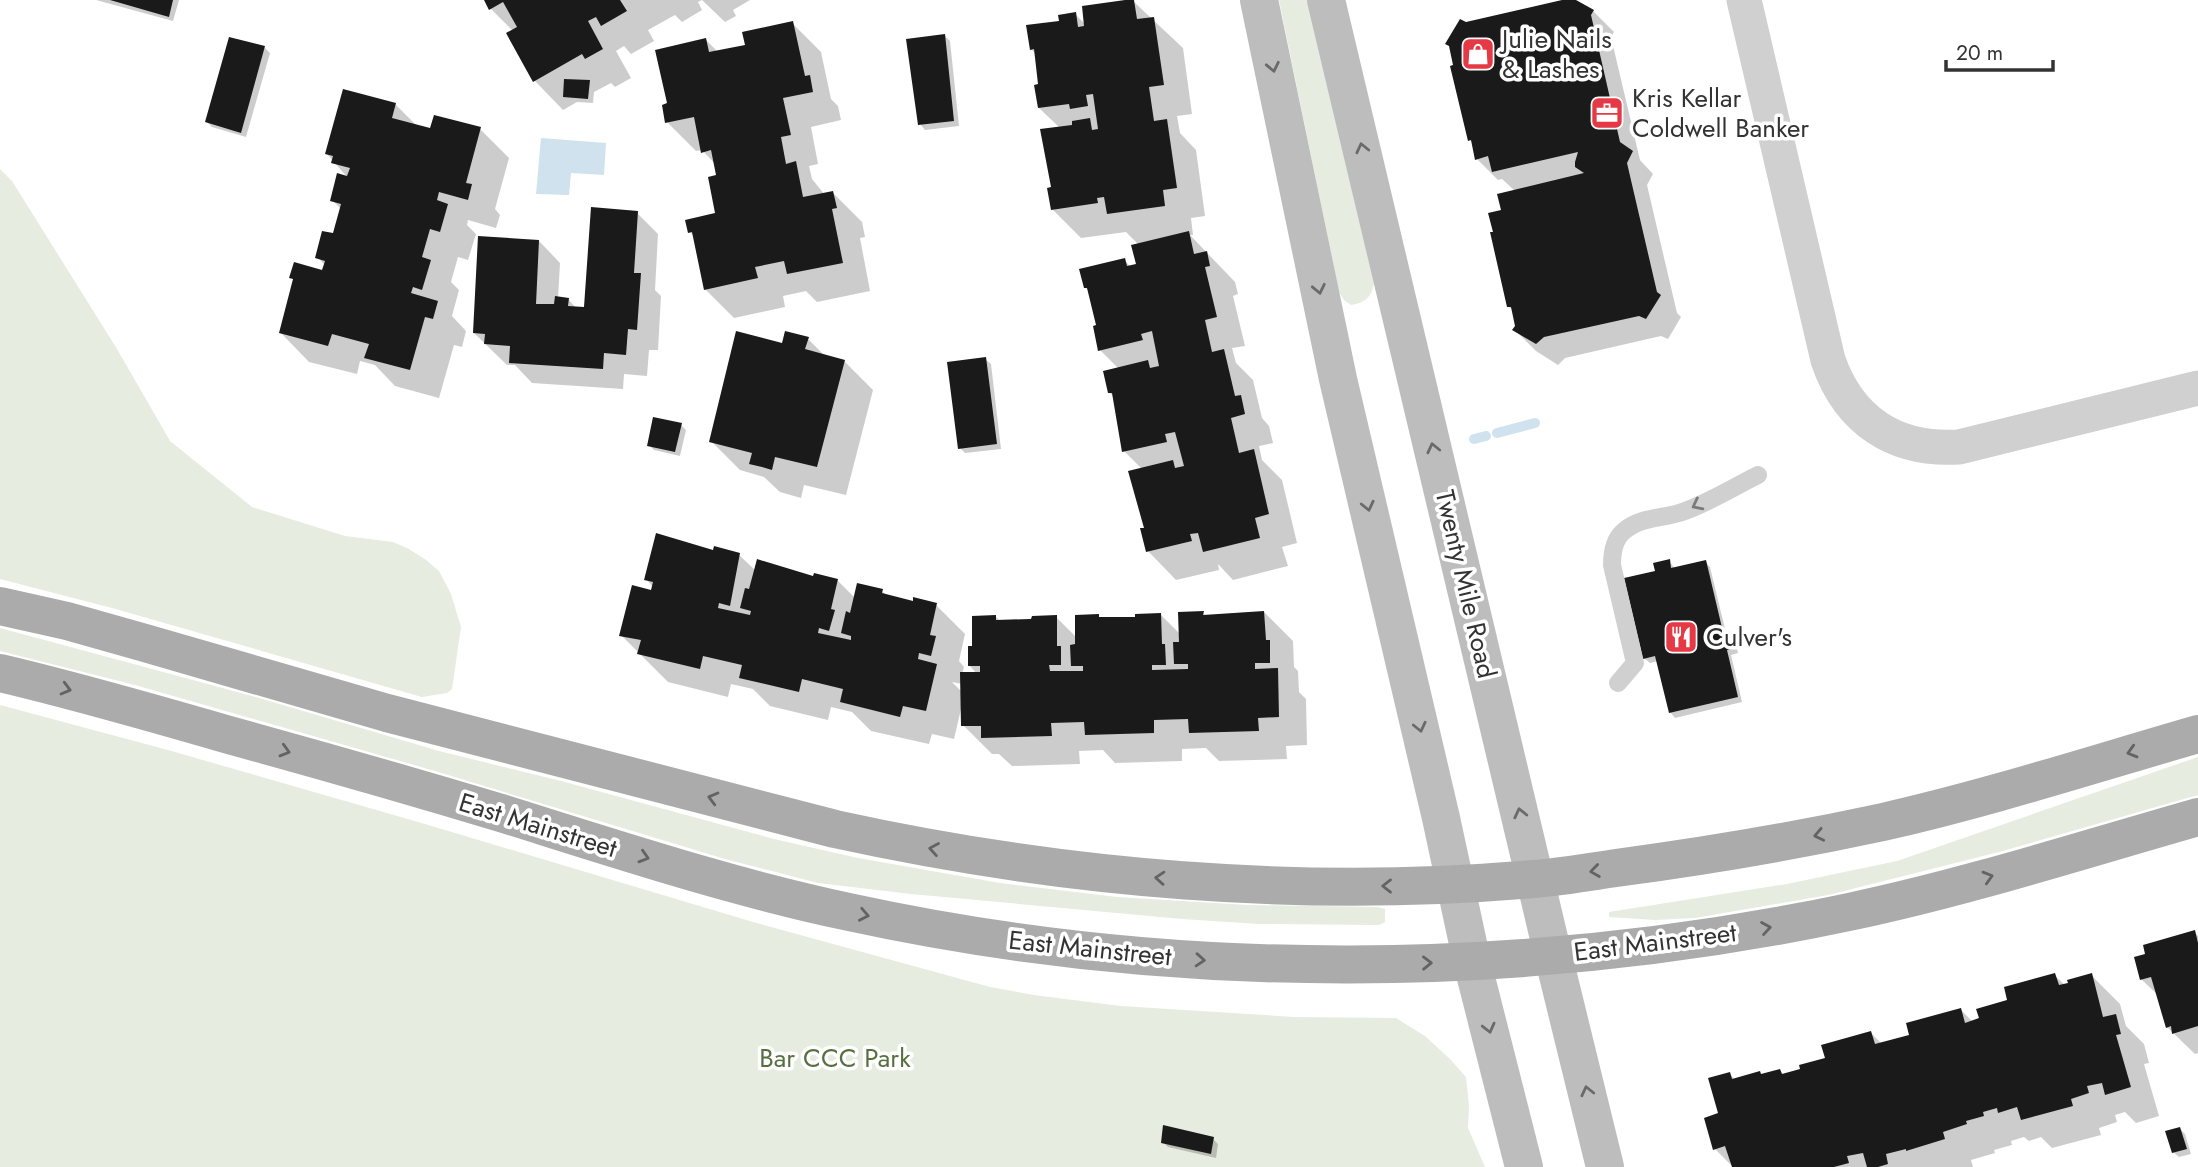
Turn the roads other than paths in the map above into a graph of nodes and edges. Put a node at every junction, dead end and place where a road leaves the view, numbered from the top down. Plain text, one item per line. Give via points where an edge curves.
1 (1259, 0) edge
2 (1326, 0) edge
3 (1744, 0) edge
4 (2198, 388) edge
5 (1758, 475) dead end
6 (0, 606) edge
7 (0, 673) edge
8 (1618, 683) dead end
9 (2198, 734) edge
10 (2198, 817) edge
11 (1536, 879) junction
12 (1455, 884) junction
13 (1553, 955) junction
14 (1472, 962) junction
15 (1524, 1167) edge
16 (1605, 1167) edge

1 -> 12 main road via 1338,379
11 -> 2 main road, Twenty Mile Road
3 - 4 street via 1828,360 1841,392 1862,416 1903,440 1929,447 1959,447
5 -> 8 lane via 1684,512 1637,524 1618,537 1612,565 1635,663
12 -> 6 main road via 1285,885 1154,878 1007,861 883,840 387,713 119,635
7 -> 14 main road, East Mainstreet via 415,788 734,884 873,917 1023,942 1201,960
9 -> 11 main road via 1886,821 1730,852
13 -> 10 main road, East Mainstreet via 1705,937 1848,912
11 - 12 main road
11 - 13 main road, Twenty Mile Road
12 - 14 main road
13 - 14 main road, East Mainstreet
16 -> 13 main road, Twenty Mile Road
14 -> 15 main road

